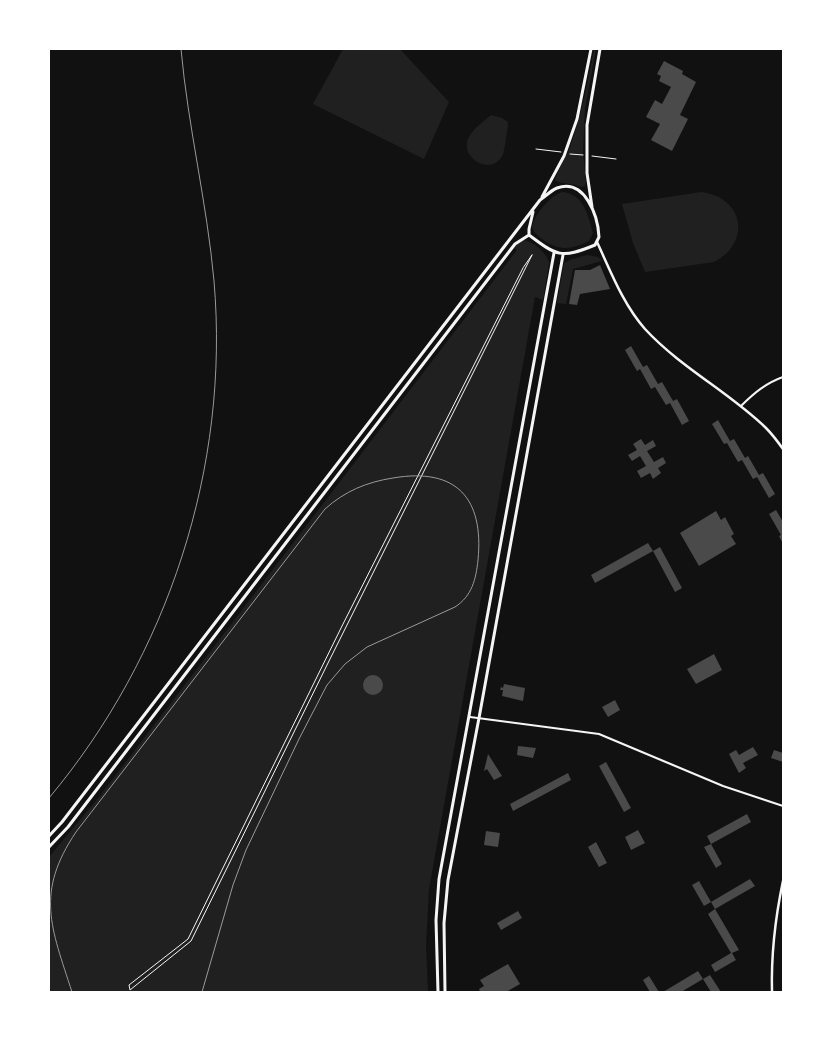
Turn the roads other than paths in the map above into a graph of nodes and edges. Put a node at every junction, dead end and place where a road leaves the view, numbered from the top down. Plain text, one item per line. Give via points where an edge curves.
1 (591, 49) edge
2 (600, 49) edge
3 (540, 200) junction
4 (533, 210) junction
5 (593, 210) junction
6 (529, 236) junction
7 (597, 242) junction
8 (554, 253) junction
9 (563, 255) junction
10 (783, 377) edge
11 (741, 406) junction
12 (783, 449) edge
13 (470, 717) junction
14 (480, 718) junction
15 (783, 806) edge
16 (49, 836) edge
17 (49, 847) edge
18 (783, 882) edge
19 (438, 992) edge
20 (445, 992) edge
21 (772, 992) edge

1 - 3 main road via 569,144
2 - 5 main road via 586,125
3 - 4 main road
3 - 5 main road via 558,188 568,187 580,190
4 - 6 main road
4 - 16 main road
5 - 7 main road via 599,230
6 - 8 main road
6 - 17 main road via 515,244
7 - 9 main road
7 - 11 street via 626,302 645,328 688,367
8 - 9 main road
8 - 13 main road
9 - 14 main road
10 - 11 street via 752,394
11 - 12 street via 767,429
13 - 14 street
13 - 19 main road via 439,879 436,920
14 - 15 street via 599,734 723,786
14 - 20 main road via 448,880 444,922
18 - 21 street via 775,921

